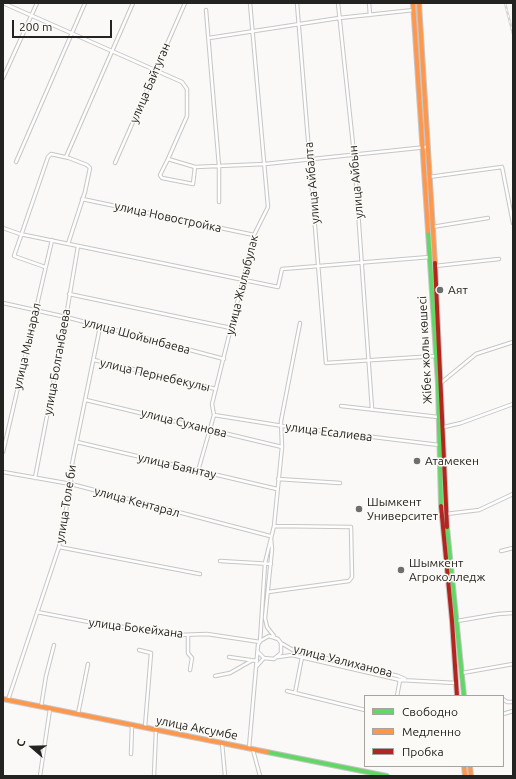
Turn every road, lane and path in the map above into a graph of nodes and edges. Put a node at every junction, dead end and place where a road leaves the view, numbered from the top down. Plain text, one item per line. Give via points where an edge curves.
1 (3, 3) edge
2 (37, 3) edge
3 (85, 3) edge
4 (133, 3) edge
5 (185, 3) edge
6 (250, 3) edge
7 (297, 3) edge
8 (338, 3) edge
9 (369, 3) edge
10 (413, 3) edge
11 (419, 3) edge
12 (206, 10) dead end
13 (414, 10) junction
14 (31, 15) junction
15 (370, 15) junction
16 (339, 18) junction
17 (299, 25) junction
18 (252, 32) junction
19 (72, 34) junction
20 (209, 38) junction
21 (113, 52) junction
22 (155, 70) junction
23 (3, 78) edge
24 (425, 148) junction
25 (354, 154) junction
26 (66, 157) junction
27 (168, 159) junction
28 (310, 159) junction
29 (16, 162) dead end
30 (115, 163) dead end
31 (265, 164) junction
32 (219, 166) junction
33 (195, 167) junction
34 (428, 177) junction
35 (82, 199) junction
36 (219, 202) dead end
37 (488, 218) dead end
38 (513, 223) edge
39 (432, 227) junction
40 (3, 228) edge
41 (20, 234) junction
42 (254, 235) junction
43 (52, 240) junction
44 (68, 244) junction
45 (78, 246) junction
46 (430, 257) junction
47 (498, 259) dead end
48 (362, 261) junction
49 (318, 266) junction
50 (435, 266) junction
51 (45, 267) junction
52 (243, 280) junction
53 (69, 294) junction
54 (3, 303) edge
55 (34, 310) junction
56 (66, 317) junction
57 (300, 323) dead end
58 (100, 327) junction
59 (231, 328) junction
60 (513, 342) edge
61 (436, 356) junction
62 (224, 359) junction
63 (94, 360) junction
64 (369, 361) junction
65 (442, 382) junction
66 (216, 389) junction
67 (86, 400) junction
68 (513, 404) edge
69 (341, 406) dead end
70 (372, 409) junction
71 (214, 415) junction
72 (438, 417) junction
73 (283, 426) junction
74 (444, 427) junction
75 (209, 430) junction
76 (77, 442) junction
77 (438, 445) junction
78 (444, 446) junction
79 (282, 447) junction
80 (3, 452) edge
81 (198, 470) junction
82 (3, 472) edge
83 (35, 478) junction
84 (278, 479) junction
85 (340, 483) dead end
86 (71, 484) junction
87 (278, 489) junction
88 (513, 494) edge
89 (446, 514) junction
90 (274, 526) junction
91 (270, 536) junction
92 (59, 547) junction
93 (513, 548) edge
94 (501, 551) dead end
95 (220, 561) dead end
96 (265, 563) junction
97 (271, 564) junction
98 (200, 574) dead end
99 (268, 592) junction
100 (37, 612) junction
101 (513, 613) edge
102 (457, 621) junction
103 (188, 635) junction
104 (274, 636) junction
105 (260, 642) junction
106 (281, 643) junction
107 (54, 645) dead end
108 (139, 650) dead end
109 (258, 652) junction
110 (229, 657) dead end
111 (278, 657) junction
112 (302, 657) junction
113 (264, 658) junction
114 (251, 661) junction
115 (256, 661) junction
116 (88, 664) dead end
117 (513, 664) edge
118 (256, 667) junction
119 (190, 670) dead end
120 (462, 673) junction
121 (215, 676) dead end
122 (400, 680) junction
123 (406, 680) junction
124 (456, 683) junction
125 (287, 691) dead end
126 (295, 693) junction
127 (397, 695) edge
128 (457, 695) edge
129 (464, 695) edge
130 (6, 699) edge
131 (41, 707) junction
132 (50, 708) junction
133 (364, 710) edge
134 (78, 714) junction
135 (132, 725) junction
136 (145, 728) junction
137 (156, 730) junction
138 (222, 743) junction
139 (251, 749) junction
140 (130, 754) dead end
141 (40, 776) edge
142 (154, 776) edge
143 (226, 776) edge
144 (260, 776) edge
145 (386, 776) edge

1 - 14 street
2 - 14 street
3 - 19 street
4 - 21 street
5 - 22 street, улица Байтуган
6 - 18 street, улица Жылыбулак
7 - 17 street, улица Айбалта
8 - 16 street, улица Айбын
9 - 15 street
10 - 13 main road, Жібек жолы көшесі
11 - 24 main road, Жібек жолы көшесі
12 - 20 street
13 - 15 street
13 - 24 main road, Жібек жолы көшесі
14 - 19 street
14 - 23 street
15 - 16 street
16 - 17 street
16 - 25 street, улица Айбын
17 - 18 street
17 - 28 street, улица Айбалта
18 - 20 street
18 - 31 street, улица Жылыбулак
19 - 21 street
19 - 29 street
20 - 32 street
21 - 22 street
21 - 26 street
22 - 27 street via 182,82 187,89 187,116
22 - 30 street, улица Байтуган
24 - 25 street
24 - 34 main road, Жібек жолы көшесі
24 - 46 main road, Жібек жолы көшесі
25 - 28 street
25 - 48 street, улица Айбын
26 - 35 street via 90,168
26 - 41 street via 51,154 48,157
27 - 33 street
27 - 33 street via 160,175 162,178 193,184
28 - 31 street
28 - 49 street, улица Айбалта
31 - 32 street
31 - 42 street, улица Жылыбулак via 268,207
32 - 33 street
32 - 36 street
34 - 38 street via 502,167
34 - 39 main road, Жібек жолы көшесі
35 - 42 street, улица Новостройка
35 - 44 street
37 - 39 street
39 - 50 main road, Жібек жолы көшесі
40 - 41 street
41 - 43 street
41 - 51 street via 14,256
42 - 52 street, улица Жылыбулак
43 - 44 street
43 - 51 street, улица Мынарал
44 - 45 street
45 - 52 street
45 - 53 street, улица Болганбаева
46 - 48 street
46 - 61 main road, Жібек жолы көшесі
47 - 50 street
48 - 49 street
48 - 64 street, улица Айбын
49 - 52 street via 282,269 278,287
49 - 64 street, улица Айбалта via 326,363
50 - 65 main road, Жібек жолы көшесі
51 - 55 street, улица Мынарал
52 - 59 street, улица Жылыбулак
53 - 56 street, улица Болганбаева
53 - 59 street
54 - 55 street, улица Шойынбаева
55 - 56 street, улица Шойынбаева
55 - 80 street, улица Мынарал
56 - 58 street, улица Шойынбаева
56 - 83 street, улица Болганбаева
57 - 73 street via 281,421
58 - 62 street, улица Шойынбаева
58 - 63 street, улица Толе би
59 - 62 street, улица Жылыбулак
60 - 65 street via 476,354
61 - 64 street
61 - 72 main road, Жібек жолы көшесі
62 - 66 street, улица Жылыбулак
63 - 66 street, улица Пернебекулы
63 - 67 street, улица Толе би
64 - 70 street, улица Айбын
65 - 74 main road, Жібек жолы көшесі
66 - 71 street, улица Жылыбулак via 212,404
67 - 75 street, улица Суханова
67 - 76 street, улица Толе би
68 - 74 street
69 - 70 street
70 - 72 street
71 - 73 street, улица Есалиева
71 - 75 street, улица Жылыбулак
72 - 77 main road, Жібек жолы көшесі
73 - 77 street, улица Есалиева
73 - 79 street
74 - 78 main road, Жібек жолы көшесі
75 - 79 street, улица Суханова
75 - 81 street, улица Жылыбулак
76 - 81 street, улица Баянтау
76 - 86 street, улица Толе би via 71,469
77 - 78 street, улица Есалиева
77 - 124 main road, Жібек жолы көшесі via 441,522
78 - 89 main road, Жібек жолы көшесі
79 - 84 street
81 - 87 street, улица Баянтау
82 - 83 street, улица Кентарал
83 - 86 street, улица Кентарал
84 - 85 street
84 - 87 street
86 - 91 street, улица Кентарал
86 - 92 street, улица Толе би
87 - 90 street
88 - 89 street via 479,510
89 - 102 main road, Жібек жолы көшесі
90 - 91 street
90 - 99 street via 351,527 352,577 349,581
91 - 96 street
91 - 97 street
92 - 98 street
92 - 100 street, улица Толе би
93 - 94 street
95 - 96 street
96 - 97 street
96 - 105 street
97 - 99 street
99 - 104 street via 265,618 267,627
100 - 103 street, улица Бокейхана via 88,622
100 - 130 street, улица Толе би
101 - 102 street
102 - 120 main road, Жібек жолы көшесі
103 - 105 street, улица Бокейхана via 207,634
103 - 119 street via 188,654 192,658
104 - 105 street via 264,637
104 - 106 street
105 - 109 street
106 - 111 street
106 - 123 street, улица Уалиханова via 292,650
107 - 131 street
108 - 136 street via 151,653
109 - 113 street
109 - 115 street
110 - 114 street
111 - 112 street, улица Уалиханова
111 - 113 street via 269,660
112 - 122 street, улица Уалиханова
112 - 126 street
113 - 118 street
114 - 115 street
114 - 121 street via 230,673
115 - 118 street
116 - 134 street
117 - 120 street
118 - 139 street
120 - 129 main road, Жібек жолы көшесі
122 - 123 street, улица Уалиханова
122 - 127 street, улица Уалиханова
123 - 124 street, улица Уалиханова
124 - 128 main road, Жібек жолы көшесі
125 - 126 street
126 - 133 street
130 - 131 main road, улица Аксумбе
131 - 132 main road, улица Аксумбе
132 - 134 main road, улица Аксумбе
132 - 141 street
134 - 135 main road, улица Аксумбе
135 - 136 main road, улица Аксумбе
135 - 140 street
136 - 137 main road, улица Аксумбе
137 - 138 main road, улица Аксумбе
137 - 142 street
138 - 139 main road, улица Аксумбе
138 - 143 street
139 - 144 street
139 - 145 main road, улица Аксумбе

